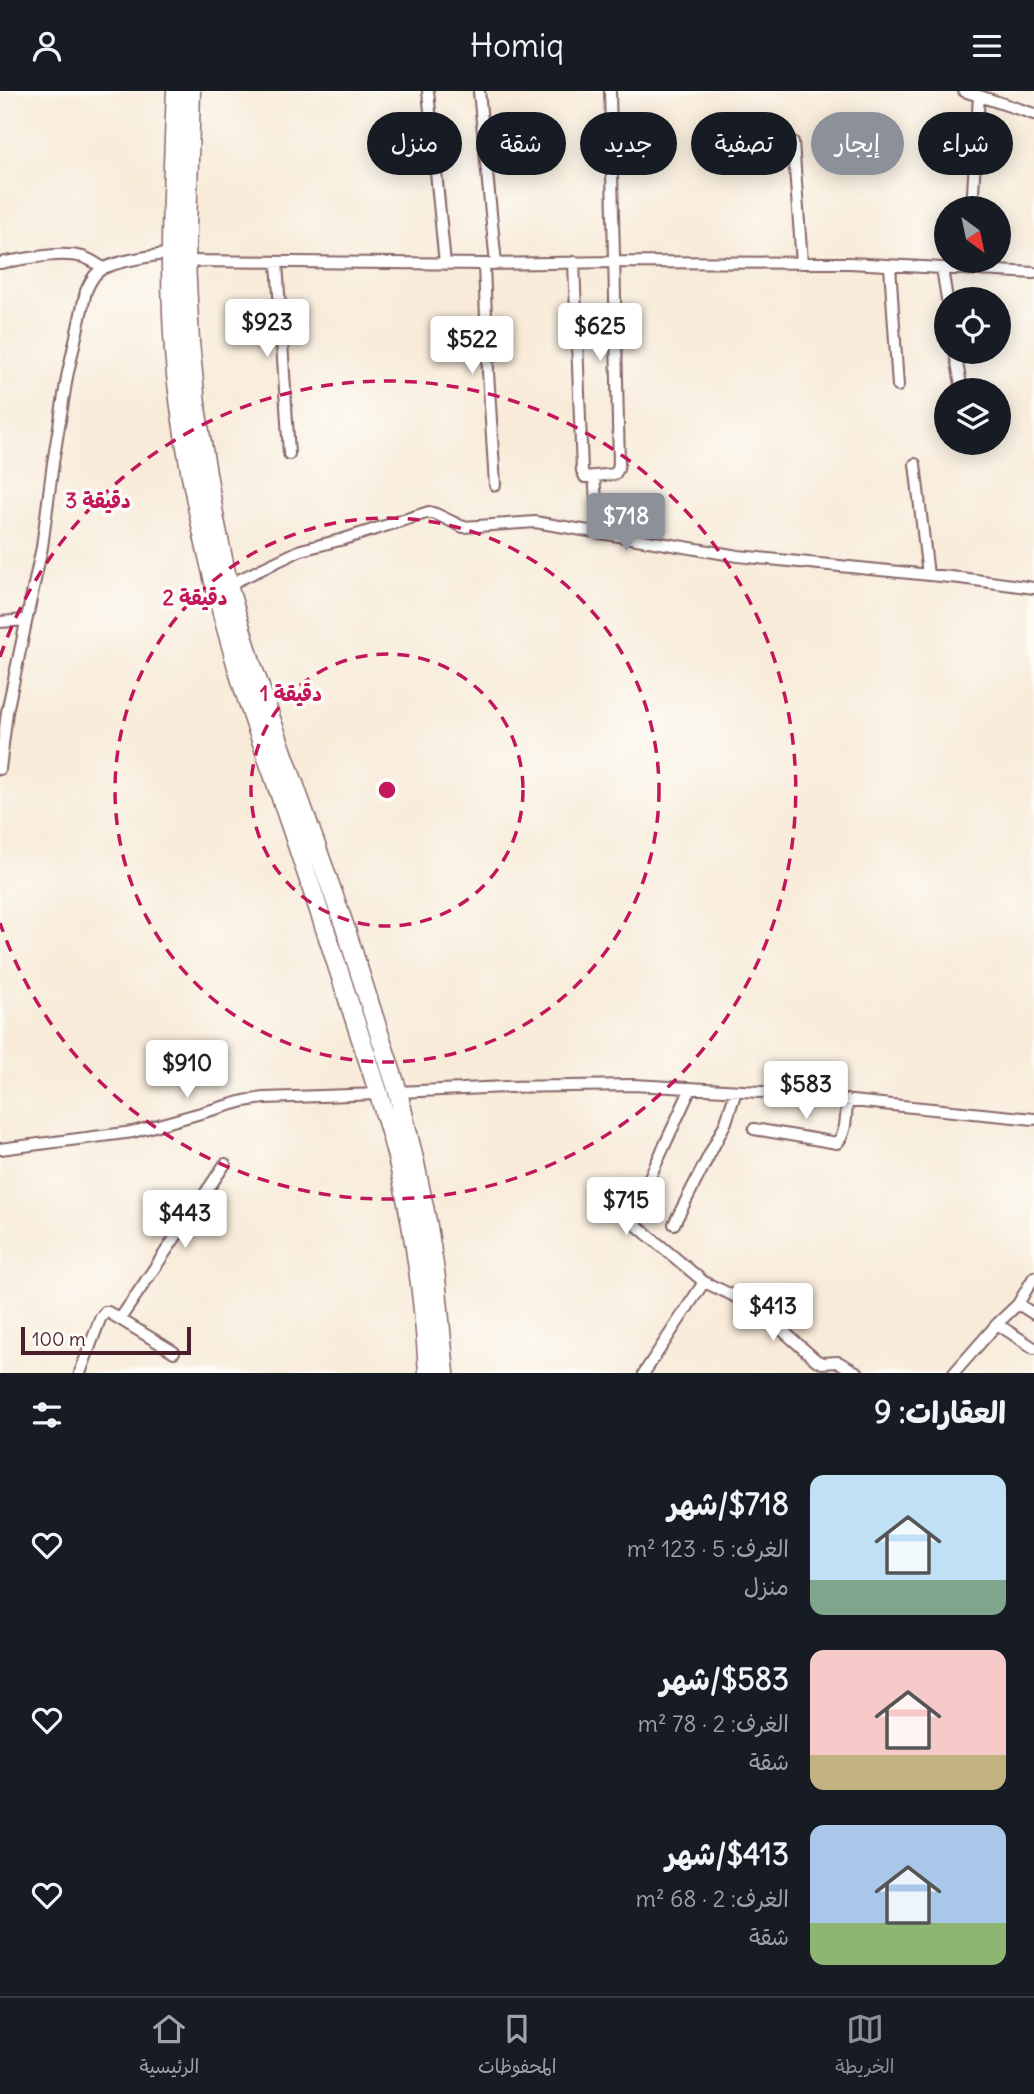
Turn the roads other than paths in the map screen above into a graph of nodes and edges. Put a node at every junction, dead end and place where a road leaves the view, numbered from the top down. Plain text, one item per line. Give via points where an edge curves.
1 (176, 91) edge
2 (191, 91) edge
3 (428, 91) edge
4 (479, 91) edge
5 (610, 91) edge
6 (964, 91) edge
7 (979, 96) junction
8 (1034, 114) edge
9 (795, 175) edge
10 (973, 196) edge
11 (179, 257) junction
12 (277, 262) junction
13 (574, 262) junction
14 (615, 262) junction
15 (0, 263) edge
16 (802, 263) junction
17 (446, 264) junction
18 (484, 264) junction
19 (496, 264) junction
20 (890, 266) junction
21 (103, 268) junction
22 (934, 268) edge
23 (1012, 270) edge
24 (1034, 273) edge
25 (898, 386) dead end
26 (289, 454) dead end
27 (915, 464) dead end
28 (594, 477) junction
29 (495, 485) dead end
30 (599, 531) junction
31 (928, 575) junction
32 (228, 585) junction
33 (1034, 588) edge
34 (26, 620) junction
35 (0, 622) edge
36 (0, 769) edge
37 (338, 909) junction
38 (321, 915) junction
39 (691, 1089) junction
40 (736, 1091) junction
41 (398, 1092) junction
42 (379, 1094) junction
43 (847, 1100) junction
44 (1034, 1119) edge
45 (754, 1129) dead end
46 (0, 1149) edge
47 (225, 1164) dead end
48 (674, 1224) dead end
49 (1034, 1277) edge
50 (704, 1282) junction
51 (1018, 1304) junction
52 (1034, 1314) edge
53 (120, 1319) junction
54 (997, 1324) junction
55 (1034, 1348) edge
56 (174, 1352) dead end
57 (80, 1373) edge
58 (428, 1373) edge
59 (445, 1373) edge
60 (644, 1373) edge
61 (858, 1373) edge
62 (954, 1373) edge

1 - 11 main road
2 - 11 main road
3 - 17 street
4 - 19 street
5 - 14 street
6 - 7 street
7 - 8 street
7 - 10 street
9 - 16 street
11 - 12 street
11 - 21 street via 134,259
11 - 32 main road via 203,459
11 - 38 main road via 176,372 199,522 237,670
12 - 17 street
12 - 26 street
13 - 14 street
13 - 19 street
13 - 28 street via 582,471 585,477
14 - 16 street
14 - 28 street via 618,469 615,474
15 - 21 street via 75,256
16 - 20 street
17 - 18 street
18 - 19 street
18 - 29 street
20 - 22 street
20 - 25 street
21 - 34 street via 92,279 82,303
23 - 24 street
27 - 31 street
28 - 30 street
30 - 31 street via 738,556
30 - 32 street via 535,522 463,527 429,512 301,550
31 - 33 street
32 - 37 main road
34 - 35 street
34 - 36 street
37 - 38 main road
37 - 41 main road
38 - 42 main road
39 - 40 street
39 - 41 street via 606,1085
39 - 50 street via 632,1216 636,1225
40 - 43 street
40 - 48 street via 726,1122
41 - 59 main road via 428,1226
42 - 46 street via 254,1100 133,1132
42 - 58 main road via 409,1218
43 - 44 street
43 - 45 street via 844,1131 837,1143
47 - 53 street
49 - 51 street
50 - 60 street
50 - 61 street via 765,1315 816,1360 838,1362
51 - 52 street
51 - 54 street
53 - 56 street
53 - 57 street via 108,1312 102,1314
54 - 55 street
54 - 62 street

